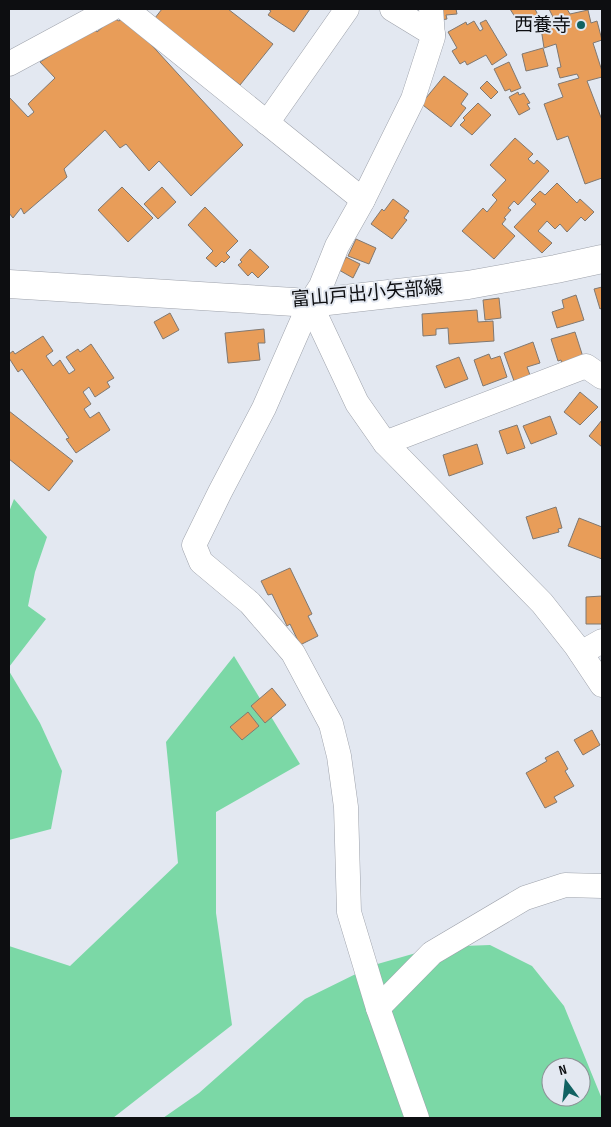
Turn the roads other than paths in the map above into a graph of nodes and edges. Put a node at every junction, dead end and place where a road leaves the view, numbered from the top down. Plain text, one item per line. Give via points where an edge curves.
1 (111, 9) edge
2 (126, 9) edge
3 (347, 9) edge
4 (392, 9) edge
5 (431, 9) edge
6 (433, 34) junction
7 (9, 64) edge
8 (267, 123) junction
9 (363, 200) junction
10 (602, 258) edge
11 (9, 284) edge
12 (310, 302) junction
13 (602, 377) edge
14 (386, 443) junction
15 (602, 641) edge
16 (581, 653) junction
17 (602, 685) edge
18 (602, 886) edge
19 (378, 1008) junction
20 (417, 1118) edge

1 - 7 street
2 - 8 street
3 - 8 street
4 - 6 street
5 - 6 street
6 - 9 street via 413,99
8 - 9 street
9 - 12 street
10 - 12 main road, 富山戸出小矢部線 via 468,285
11 - 12 main road, 富山戸出小矢部線
12 - 14 street via 357,402
12 - 19 street via 264,408 194,545 201,562 250,603 293,654 331,724 346,807 349,912
13 - 14 street via 586,366
14 - 16 street via 542,603
15 - 16 street
16 - 17 street
18 - 19 street via 565,885 525,898 432,953
19 - 20 street

